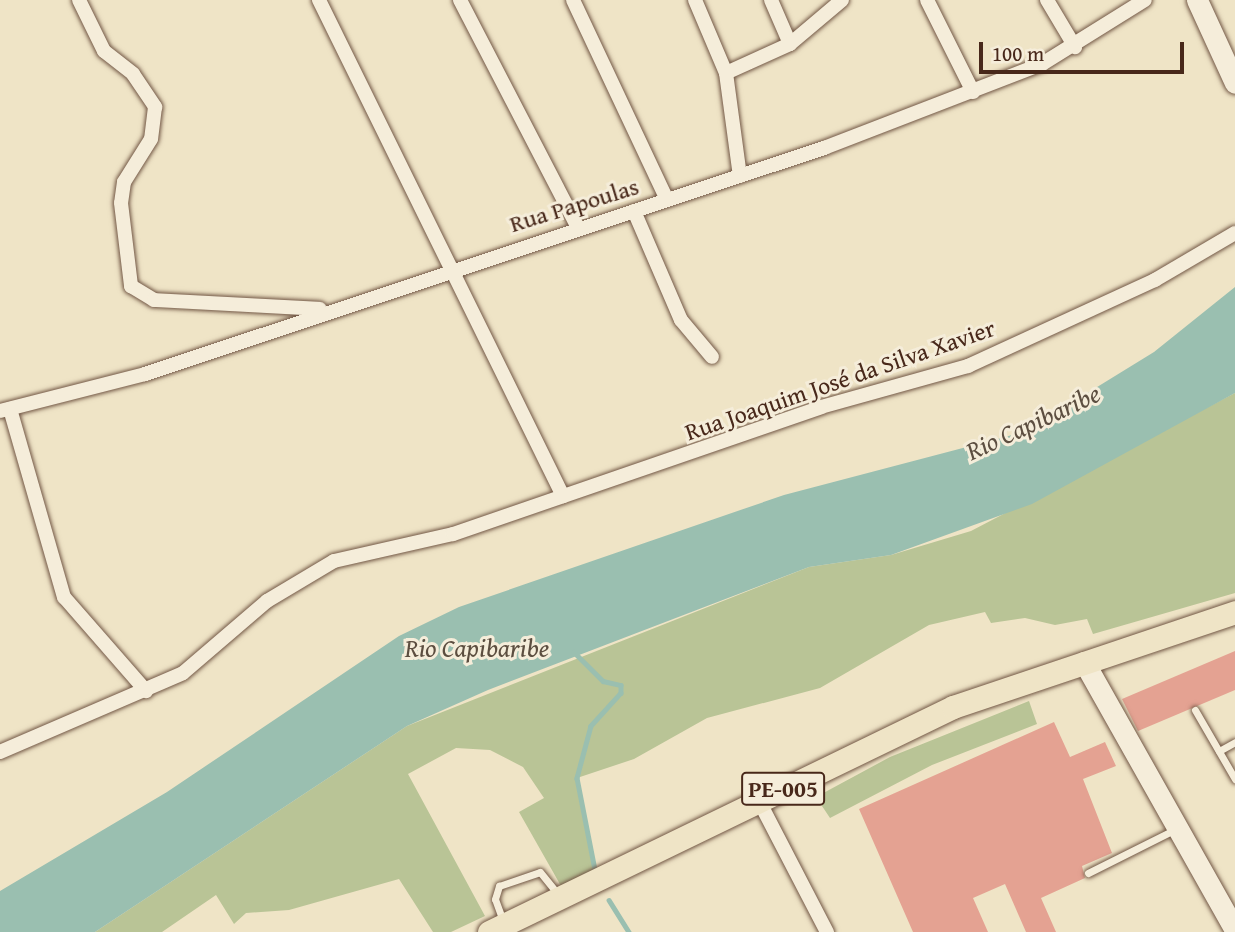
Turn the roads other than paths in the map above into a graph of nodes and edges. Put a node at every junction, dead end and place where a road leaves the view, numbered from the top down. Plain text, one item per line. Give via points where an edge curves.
1 (79, 0) edge
2 (319, 0) edge
3 (460, 0) edge
4 (573, 0) edge
5 (695, 0) edge
6 (771, 0) edge
7 (842, 0) edge
8 (927, 0) edge
9 (1047, 0) edge
10 (1145, 0) edge
11 (1197, 0) edge
12 (790, 44) junction
13 (1075, 47) junction
14 (726, 73) junction
15 (1235, 83) edge
16 (973, 92) junction
17 (740, 176) junction
18 (667, 200) junction
19 (634, 212) junction
20 (578, 228) junction
21 (1235, 233) edge
22 (450, 267) junction
23 (329, 310) junction
24 (712, 357) dead end
25 (5, 410) edge
26 (563, 496) junction
27 (1235, 612) edge
28 (1084, 662) junction
29 (146, 691) junction
30 (1195, 710) dead end
31 (1235, 742) edge
32 (1219, 751) junction
33 (0, 752) edge
34 (1235, 779) edge
35 (759, 801) junction
36 (1177, 829) junction
37 (1088, 873) dead end
38 (562, 900) junction
39 (497, 929) edge
40 (1235, 930) edge
41 (827, 932) edge

1 - 23 street via 104,51 133,74 155,107 151,139 124,182 131,286 153,300
2 - 22 street
3 - 20 street
4 - 18 street
5 - 14 street
6 - 12 street
7 - 12 street
8 - 16 street
9 - 13 street
10 - 13 street, Rua Papoulas
11 - 15 street
12 - 14 street
13 - 16 street, Rua Papoulas
14 - 17 street
16 - 17 street, Rua Papoulas
17 - 18 street, Rua Papoulas
18 - 19 street, Rua Papoulas
19 - 20 street, Rua Papoulas
19 - 24 street via 681,320
20 - 22 street, Rua Papoulas
21 - 26 street, Rua Joaquim José da Silva Xavier via 1155,281 968,366 821,407
22 - 23 street, Rua Papoulas
22 - 26 street
23 - 25 street, Rua Papoulas via 145,374
25 - 29 street via 64,597
26 - 29 street, Rua Joaquim José da Silva Xavier via 453,534 334,561 267,601 200,663
27 - 28 main road, PE-005
28 - 35 main road, PE-005 via 953,707
28 - 36 street
29 - 33 street, Rua Joaquim José da Silva Xavier
30 - 32 lane
31 - 32 lane
32 - 34 lane
35 - 38 main road, PE-005
35 - 41 street
36 - 37 lane
36 - 40 street
38 - 39 main road, PE-005
38 - 39 lane via 540,872 508,882 495,899

